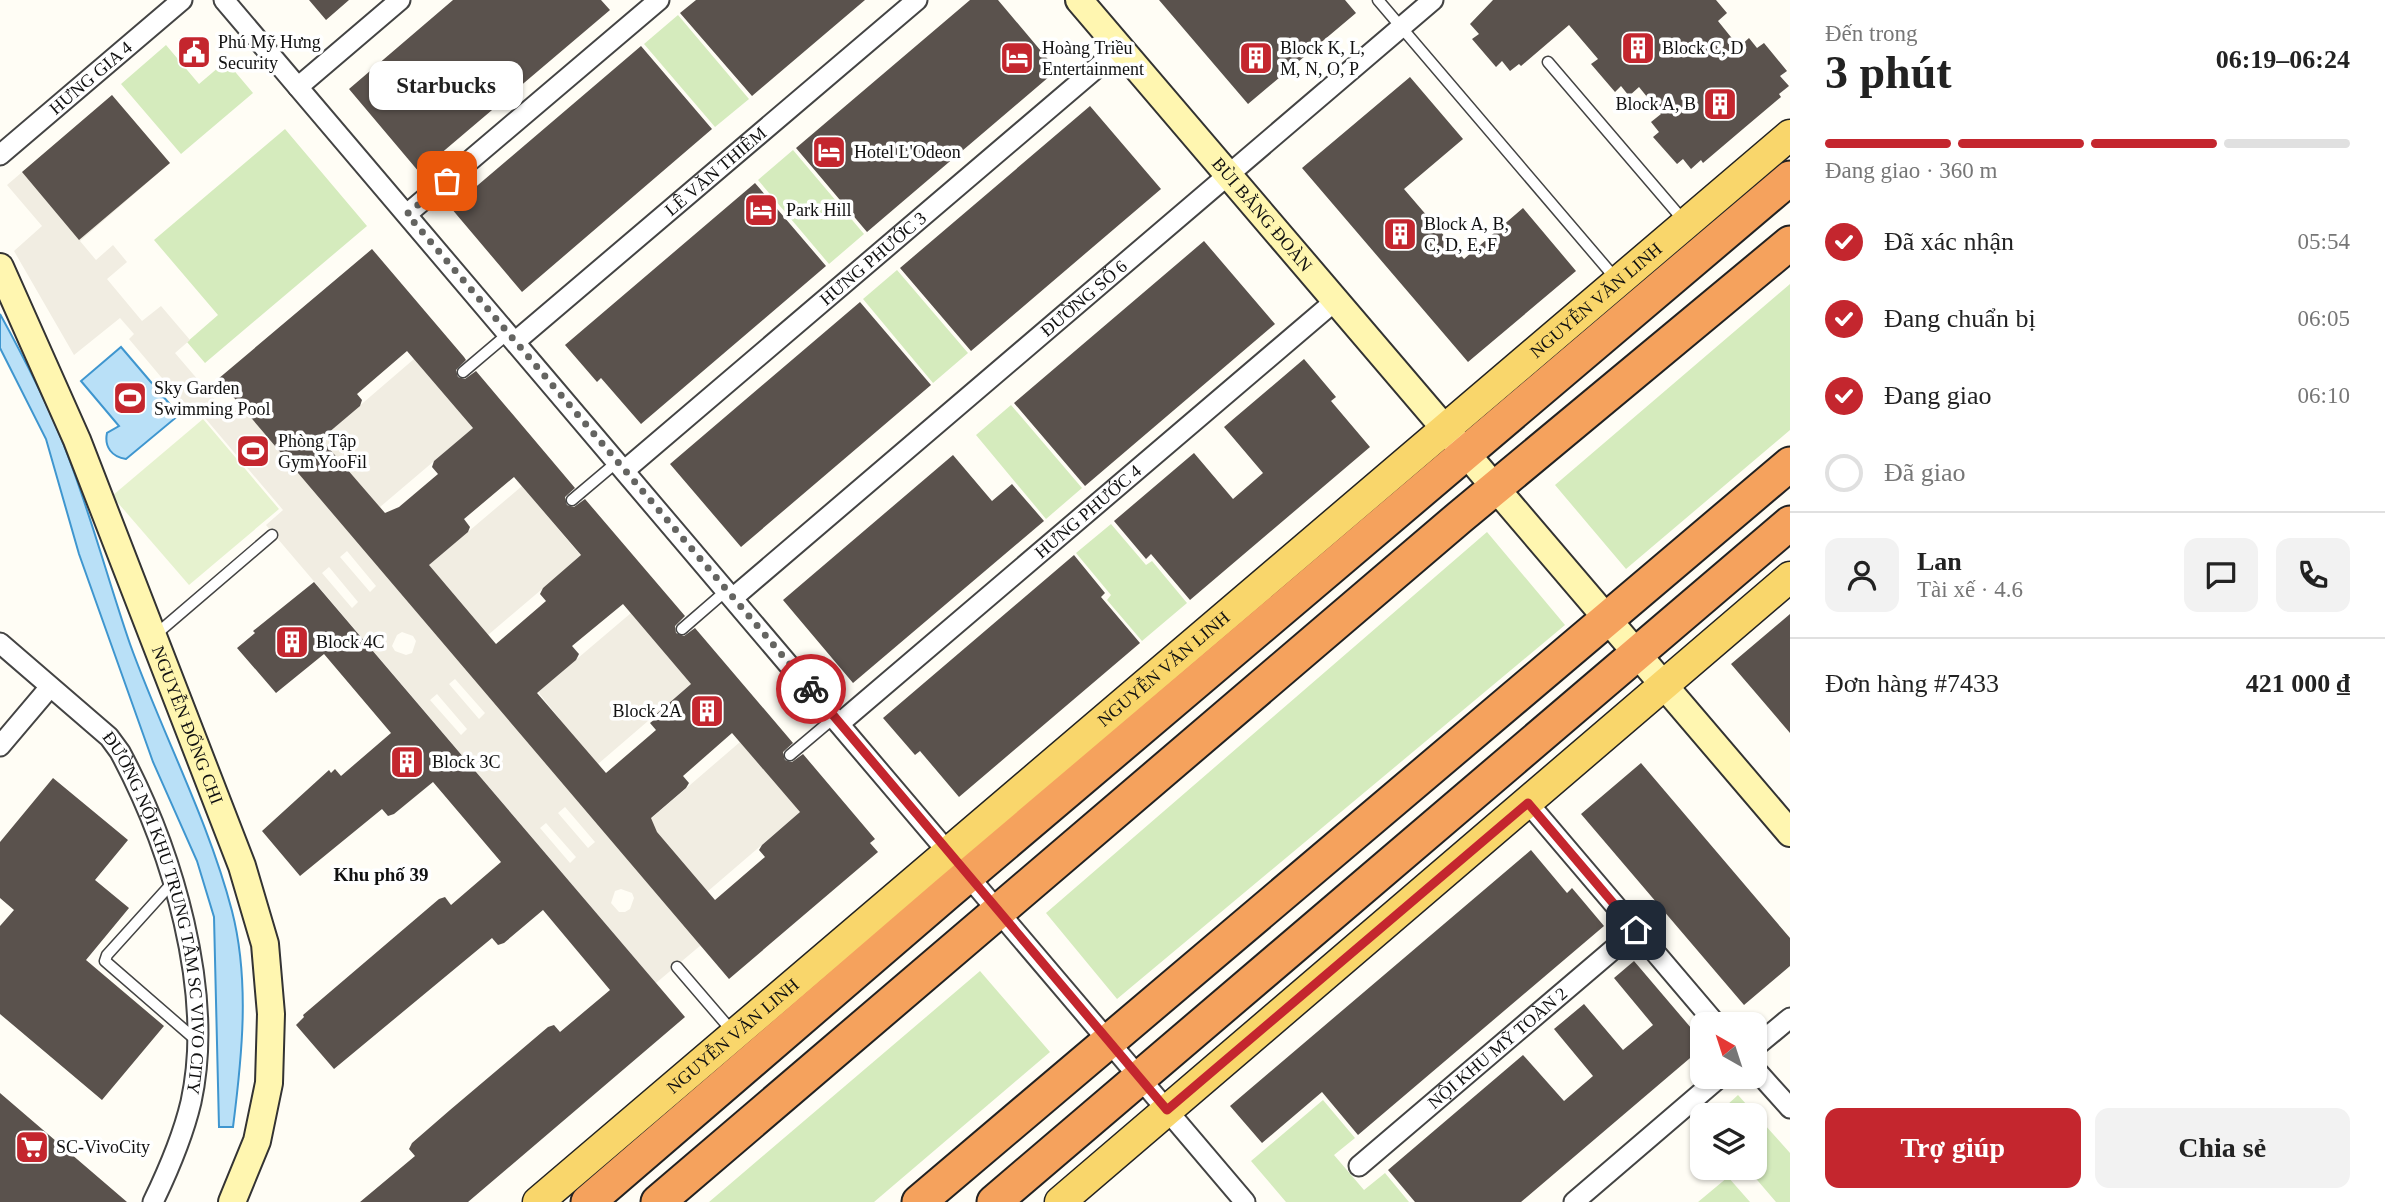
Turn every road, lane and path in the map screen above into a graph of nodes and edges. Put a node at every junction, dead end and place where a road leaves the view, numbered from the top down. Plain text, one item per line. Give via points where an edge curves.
1 (181, 0) edge
2 (224, 0) edge
3 (400, 0) edge
4 (659, 0) edge
5 (917, 0) edge
6 (1079, 0) edge
7 (1378, 0) edge
8 (1433, 0) edge
9 (1401, 27) junction
10 (1120, 48) junction
11 (1548, 62) dead end
12 (298, 87) junction
13 (1790, 135) edge
14 (0, 155) edge
15 (1228, 175) junction
16 (1790, 178) edge
17 (407, 214) junction
18 (1703, 224) junction
19 (1790, 243) edge
20 (0, 267) edge
21 (1618, 282) junction
22 (1335, 301) junction
23 (512, 337) junction
24 (463, 372) dead end
25 (1456, 441) junction
26 (1790, 464) edge
27 (621, 466) junction
28 (1496, 488) junction
29 (572, 500) dead end
30 (1790, 523) edge
31 (272, 535) dead end
32 (1790, 577) edge
33 (731, 594) junction
34 (1608, 620) junction
35 (682, 629) dead end
36 (153, 636) junction
37 (0, 643) edge
38 (1637, 653) junction
39 (1665, 686) junction
40 (50, 687) junction
41 (838, 720) junction
42 (0, 746) edge
43 (790, 755) dead end
44 (1528, 803) junction
45 (1790, 832) edge
46 (958, 864) junction
47 (173, 881) junction
48 (997, 911) junction
49 (1636, 930) junction
50 (677, 967) dead end
51 (1706, 1012) edge
52 (1790, 1018) edge
53 (735, 1034) junction
54 (1768, 1036) edge
55 (195, 1040) junction
56 (1108, 1041) junction
57 (1140, 1079) junction
58 (1768, 1083) edge
59 (1706, 1089) edge
60 (1790, 1108) edge
61 (1167, 1110) junction
62 (1359, 1166) dead end
63 (153, 1202) edge
64 (232, 1202) edge
65 (538, 1202) edge
66 (588, 1202) edge
67 (658, 1202) edge
68 (919, 1202) edge
69 (995, 1202) edge
70 (1060, 1202) edge
71 (1245, 1202) edge
72 (1574, 1202) edge

1 - 14 street, HƯNG GIA 4
2 - 12 street
3 - 12 street
4 - 17 street
5 - 23 street, LÊ VĂN THIÊM
6 - 10 street, BÙI BẰNG ĐOÀN
7 - 9 lane
8 - 9 street, ĐƯỜNG SỐ 6
9 - 15 street, ĐƯỜNG SỐ 6
9 - 21 lane
10 - 15 street, BÙI BẰNG ĐOÀN
10 - 27 street, HƯNG PHƯỚC 3
11 - 18 lane
12 - 17 street
13 - 18 main road, NGUYỄN VĂN LINH
15 - 22 street, BÙI BẰNG ĐOÀN
15 - 33 street, ĐƯỜNG SỐ 6
16 - 18 highway, NGUYỄN VĂN LINH
17 - 23 street
18 - 21 main road, NGUYỄN VĂN LINH
18 - 25 highway, NGUYỄN VĂN LINH
19 - 28 highway
20 - 36 street, NGUYỄN ĐỔNG CHI via 77,440
21 - 25 main road, NGUYỄN VĂN LINH
22 - 25 street, BÙI BẰNG ĐOÀN
22 - 41 street, HƯNG PHƯỚC 4
23 - 24 lane
23 - 27 street
25 - 28 street, BÙI BẰNG ĐOÀN
25 - 46 highway, NGUYỄN VĂN LINH
26 - 34 highway
27 - 29 lane
27 - 33 street
28 - 34 street, BÙI BẰNG ĐOÀN
28 - 48 highway
30 - 38 highway
31 - 36 lane
32 - 39 main road
33 - 35 lane
33 - 41 street
34 - 38 street, BÙI BẰNG ĐOÀN
34 - 56 highway
36 - 64 street, NGUYỄN ĐỔNG CHI via 242,866 265,944 271,1014 269,1083 257,1141
37 - 40 street, ĐƯỜNG NỘI KHU TRUNG TÂM SC VIVO CITY
38 - 39 street, BÙI BẰNG ĐOÀN
38 - 57 highway
39 - 44 main road
39 - 45 street, BÙI BẰNG ĐOÀN
40 - 42 street
40 - 47 street, ĐƯỜNG NỘI KHU TRUNG TÂM SC VIVO CITY via 109,737 120,752
41 - 43 lane
41 - 46 street
44 - 49 street
44 - 61 main road
46 - 48 street
46 - 53 main road, NGUYỄN VĂN LINH
46 - 66 highway, NGUYỄN VĂN LINH
47 - 55 street, ĐƯỜNG NỘI KHU TRUNG TÂM SC VIVO CITY via 192,962
47 - 55 lane via 105,961
48 - 56 street
48 - 67 highway
49 - 51 street
49 - 62 street, NỘI KHU MỸ TOÀN 2
50 - 53 lane
52 - 54 street
53 - 65 main road, NGUYỄN VĂN LINH
55 - 63 street, ĐƯỜNG NỘI KHU TRUNG TÂM SC VIVO CITY via 189,1109
56 - 57 street
56 - 68 highway
57 - 61 street
57 - 69 highway
58 - 60 street
59 - 72 street
61 - 70 main road
61 - 71 street

